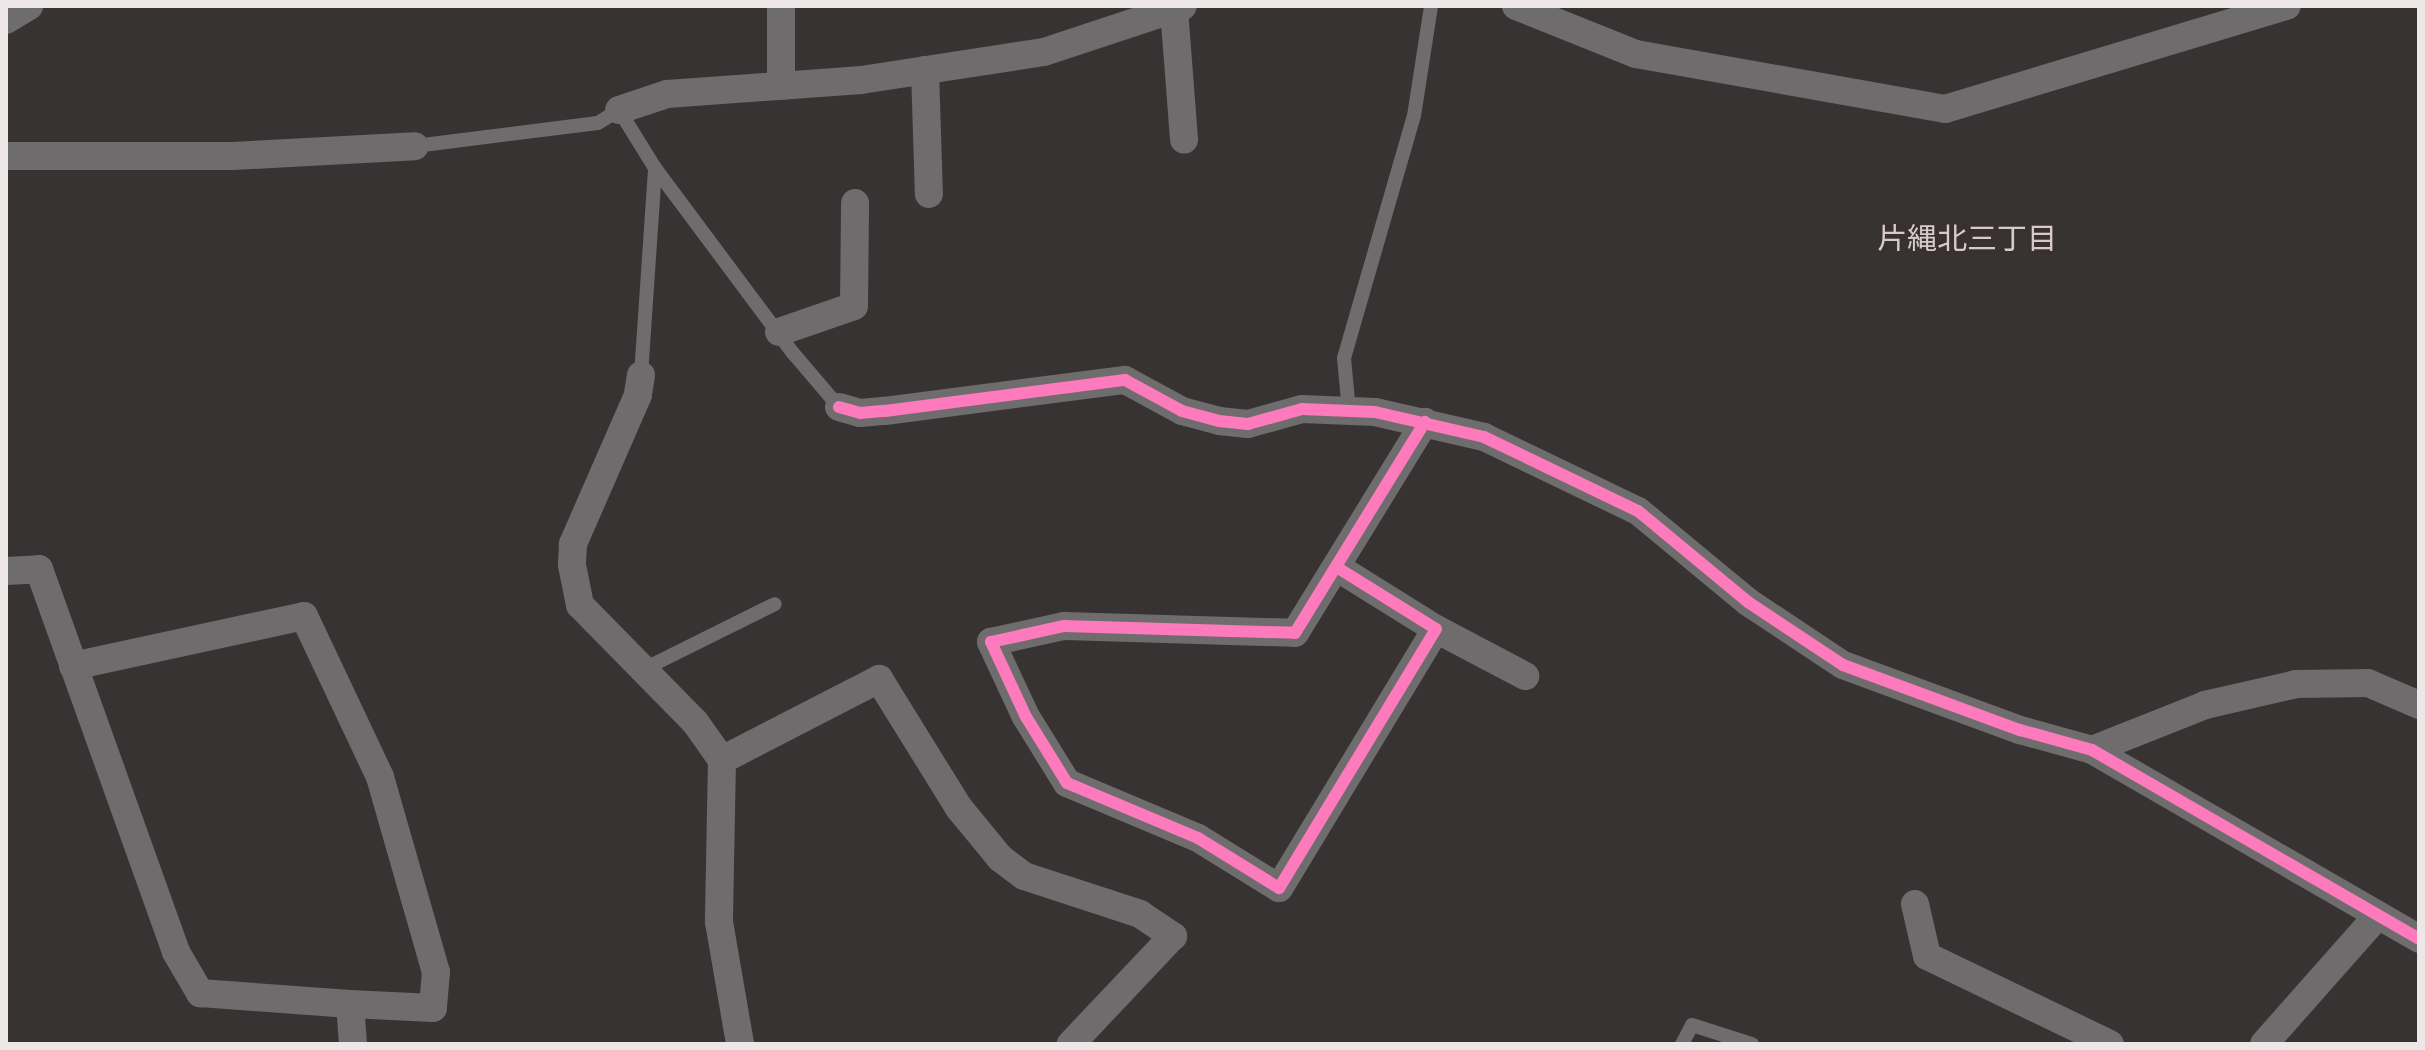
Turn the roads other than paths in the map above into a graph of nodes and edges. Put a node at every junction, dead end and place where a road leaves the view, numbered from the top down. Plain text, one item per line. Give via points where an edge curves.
1 (29, 6) edge
2 (781, 6) edge
3 (1431, 6) edge
4 (1516, 6) edge
5 (2287, 6) edge
6 (1179, 8) edge
7 (6, 20) edge
8 (925, 70) junction
9 (781, 86) junction
10 (619, 110) junction
11 (1184, 140) dead end
12 (415, 146) joint
13 (6, 156) edge
14 (655, 168) junction
15 (929, 194) dead end
16 (855, 203) dead end
17 (779, 332) junction
18 (641, 375) joint
19 (839, 407) joint
20 (1349, 411) junction
21 (1425, 422) junction
22 (1338, 568) junction
23 (6, 571) edge
24 (775, 604) dead end
25 (1436, 629) junction
26 (73, 666) junction
27 (642, 670) junction
28 (1525, 676) dead end
29 (2419, 705) edge
30 (2092, 750) junction
31 (722, 760) junction
32 (1915, 904) dead end
33 (2378, 915) junction
34 (2419, 939) edge
35 (350, 1004) junction
36 (353, 1044) edge
37 (740, 1044) edge
38 (1071, 1044) edge
39 (1682, 1044) edge
40 (1752, 1044) edge
41 (2110, 1044) edge
42 (2264, 1044) edge

1 - 7 street
2 - 9 street
3 - 20 lane via 1414,116 1344,358
4 - 5 street via 1636,54 1945,109
6 - 8 street via 1044,52
6 - 11 street
8 - 9 street
8 - 15 street
9 - 10 street via 667,94
10 - 12 lane via 598,123
10 - 14 lane
12 - 13 street via 233,156
14 - 17 lane
14 - 18 lane
16 - 17 street via 854,306
17 - 19 lane
18 - 27 street via 638,395 573,544 572,565 580,605
19 - 20 street via 860,413 1125,380 1182,411 1219,421 1248,424 1302,409
20 - 21 street
21 - 22 street
21 - 30 street via 1484,437 1638,511 1748,602 1843,665 2020,730
22 - 25 street
22 - 25 street via 1295,633 1064,626 991,642 1026,717 1067,783 1198,838 1279,888
23 - 26 street via 39,569
24 - 27 lane
25 - 28 street
26 - 35 street via 176,952 200,993
26 - 35 street via 304,616 380,777 436,972 433,1008
27 - 31 street via 695,722
29 - 30 street via 2368,683 2297,684 2205,705
30 - 33 street
31 - 37 street via 719,922
31 - 38 street via 879,679 959,808 1000,858 1024,876 1140,914 1173,936
32 - 41 street via 1927,956
33 - 34 street
33 - 42 street
35 - 36 street
39 - 40 lane via 1692,1025

